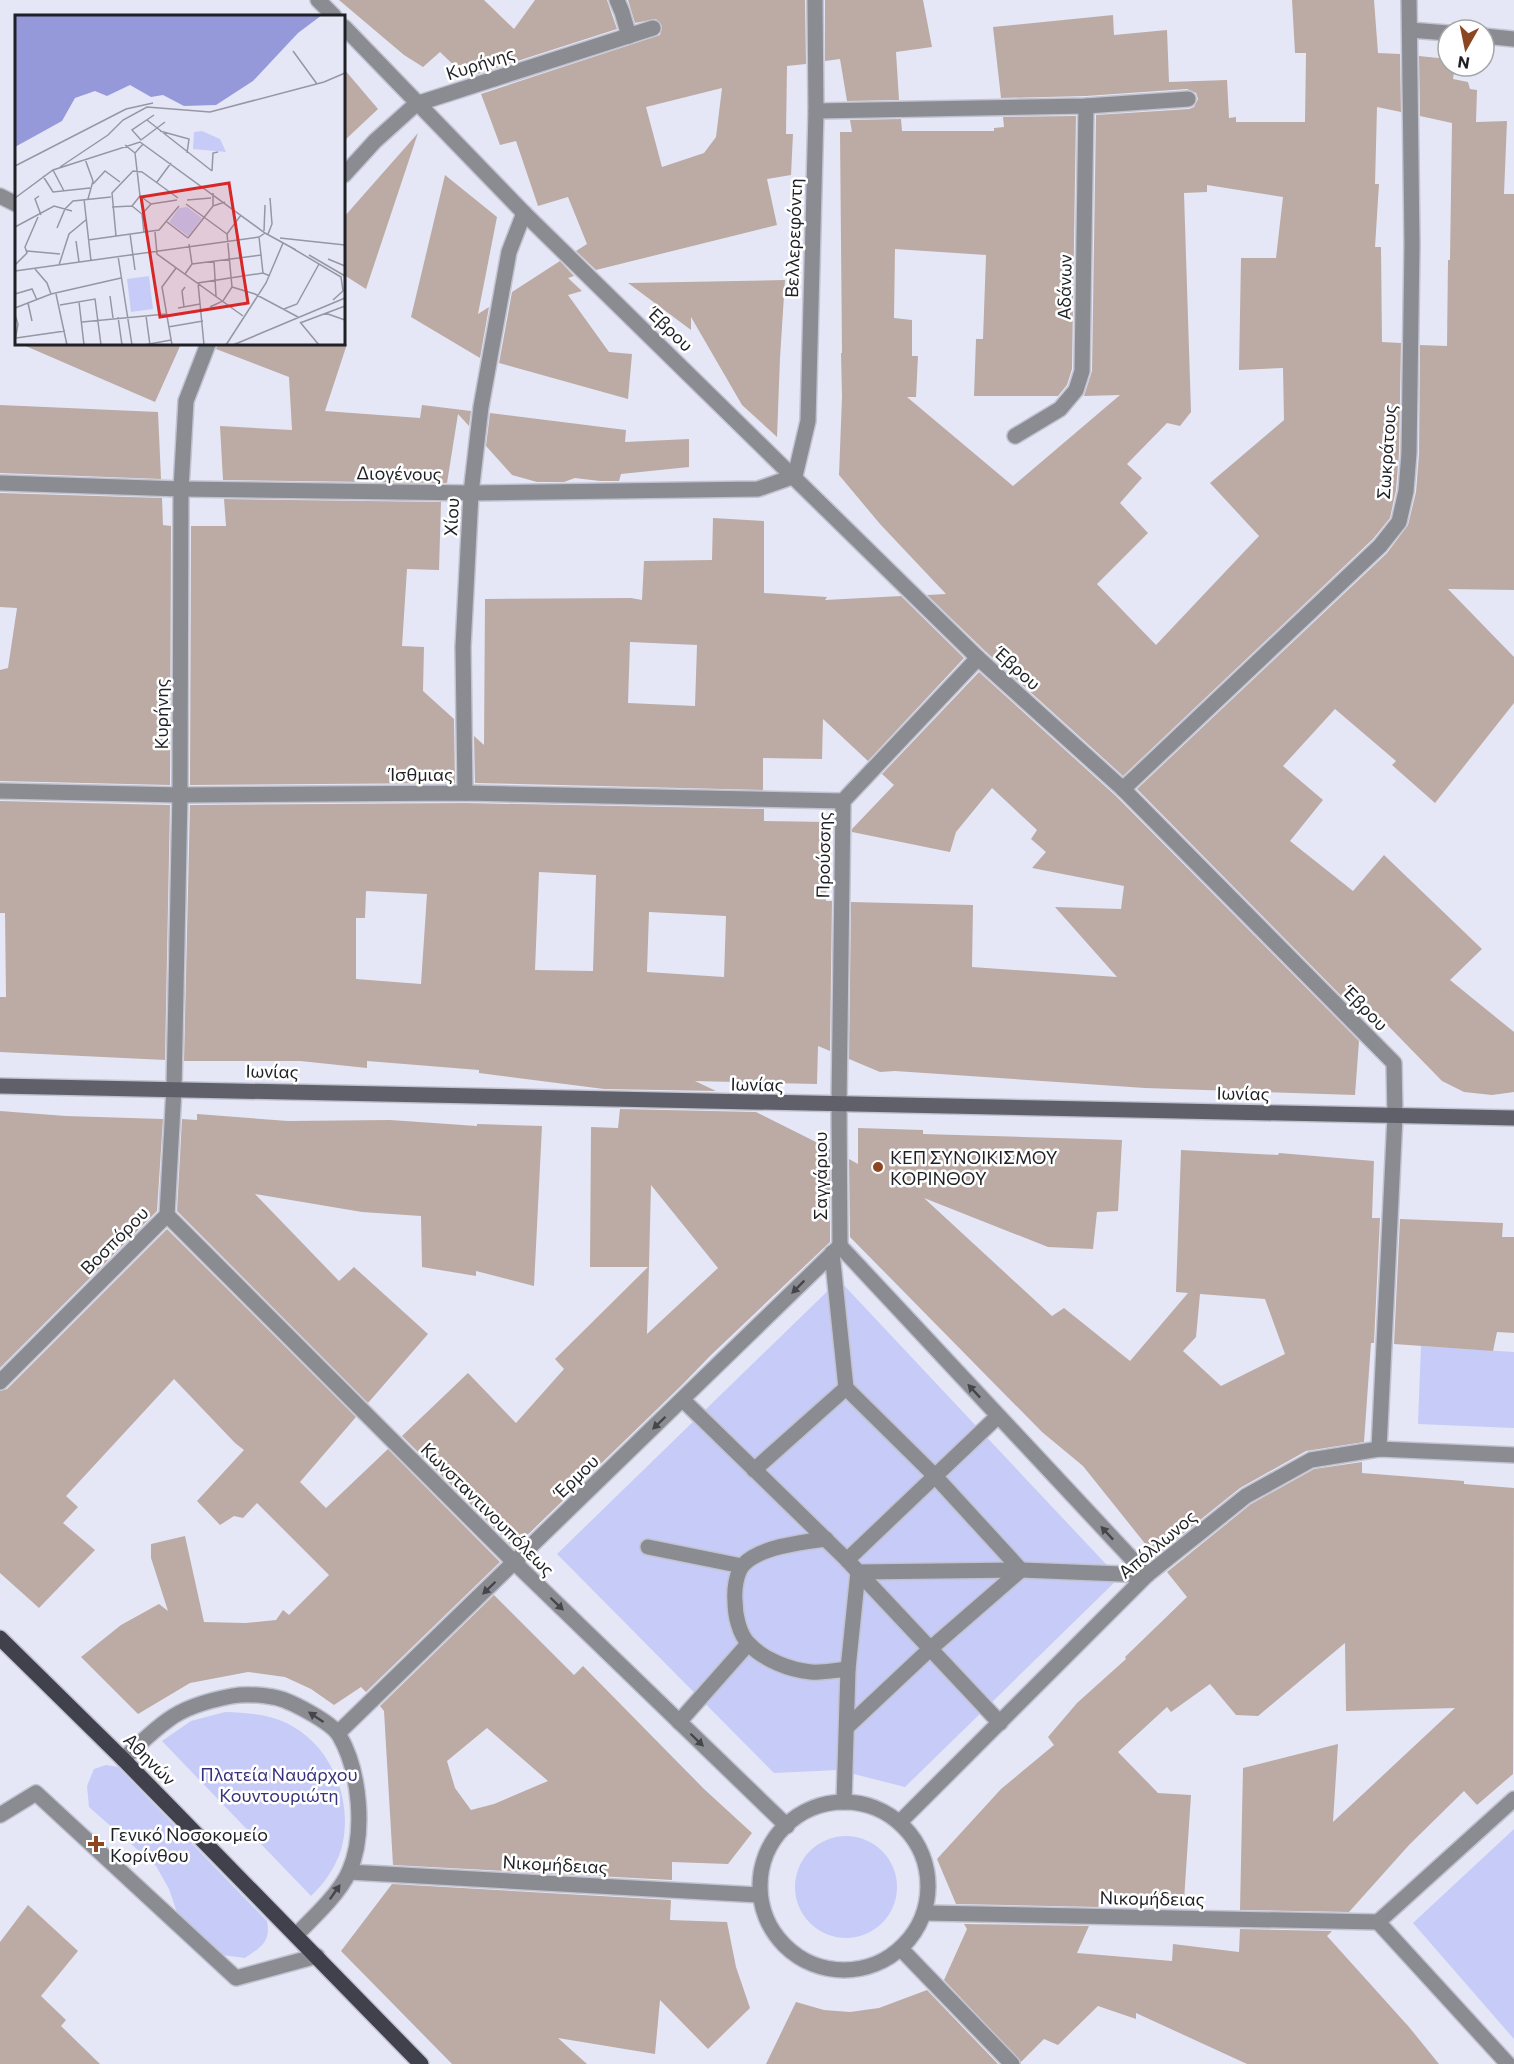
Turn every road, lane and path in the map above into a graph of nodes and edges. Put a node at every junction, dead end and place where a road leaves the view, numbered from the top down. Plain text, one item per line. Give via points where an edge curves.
1 (318, 0) edge
2 (617, 0) edge
3 (815, 0) edge
4 (1409, 0) edge
5 (332, 15) edge
6 (345, 28) edge
7 (653, 28) dead end
8 (1410, 30) junction
9 (1436, 32) edge
10 (628, 36) junction
11 (1496, 37) edge
12 (1514, 39) edge
13 (1188, 99) dead end
14 (416, 104) junction
15 (1086, 106) junction
16 (816, 111) junction
17 (345, 174) edge
18 (0, 196) edge
19 (15, 204) edge
20 (524, 213) junction
21 (208, 345) edge
22 (1015, 436) dead end
23 (795, 476) junction
24 (0, 483) edge
25 (181, 489) junction
26 (471, 493) junction
27 (978, 658) junction
28 (1123, 789) junction
29 (0, 790) edge
30 (465, 793) junction
31 (180, 795) junction
32 (843, 801) junction
33 (0, 1086) edge
34 (174, 1088) junction
35 (839, 1105) junction
36 (1395, 1116) junction
37 (1514, 1118) edge
38 (167, 1215) junction
39 (836, 1250) junction
40 (0, 1382) edge
41 (846, 1388) junction
42 (683, 1400) junction
43 (997, 1416) junction
44 (1379, 1449) junction
45 (1514, 1455) edge
46 (754, 1470) junction
47 (934, 1475) junction
48 (826, 1539) junction
49 (648, 1546) dead end
50 (847, 1560) junction
51 (515, 1563) junction
52 (742, 1566) junction
53 (1021, 1570) junction
54 (858, 1572) junction
55 (1147, 1575) junction
56 (0, 1638) edge
57 (748, 1644) junction
58 (930, 1649) junction
59 (848, 1669) junction
60 (679, 1722) junction
61 (1000, 1723) junction
62 (847, 1727) junction
63 (338, 1733) junction
64 (123, 1759) junction
65 (1514, 1799) edge
66 (844, 1802) junction
67 (0, 1815) edge
68 (900, 1822) junction
69 (787, 1826) junction
70 (349, 1872) junction
71 (759, 1895) junction
72 (925, 1913) junction
73 (1378, 1922) junction
74 (296, 1935) junction
75 (901, 1949) junction
76 (317, 1956) junction
77 (421, 2064) edge
78 (1012, 2064) edge
79 (1508, 2064) edge

1 - 5 street
2 - 10 street
3 - 16 street, Βελλερεφόντη
4 - 8 street, Σωκράτους
6 - 14 street, Έβρου
7 - 10 street, Κυρήνης
8 - 9 street
8 - 28 street, Σωκράτους via 1412,245 1408,453 1399,522 1380,546
10 - 14 street, Κυρήνης
11 - 12 street
13 - 15 street
14 - 17 street, Κυρήνης
14 - 20 street, Έβρου
15 - 16 street
15 - 22 street, Αδάνων via 1082,371 1076,390 1060,409
16 - 23 street, Βελλερεφόντη via 808,421
18 - 19 street
20 - 23 street, Έβρου
20 - 26 street, Χίου via 509,252
21 - 25 street, Κυρήνης via 186,401
23 - 26 street, Διογένους via 758,489
23 - 27 street, Έβρου
24 - 25 street, Διογένους
25 - 26 street, Διογένους
25 - 31 street, Κυρήνης
26 - 30 street, Χίου via 464,646
27 - 28 street, Έβρου
27 - 32 street, Προύσσης
28 - 36 street, Έβρου via 1394,1063
29 - 31 street, Ίσθμιας
30 - 31 street, Ίσθμιας
30 - 32 street, Ίσθμιας
31 - 34 street, Κυρήνης
32 - 35 street, Προύσσης
33 - 34 street, Ιωνίας
34 - 35 street, Ιωνίας
34 - 38 street, Βοσπόρου
35 - 36 street, Ιωνίας
35 - 39 street, Σαγγάριου
36 - 37 street, Ιωνίας
36 - 44 street, Έβρου
38 - 40 street, Βοσπόρου
38 - 51 street, Κωνσταντινουπόλεως
39 - 41 street, Σαγγάριου
39 -> 42 street, Έρμου
43 -> 39 street
41 - 46 street
41 - 47 street
42 - 46 street
42 -> 51 street, Έρμου
43 - 47 street
55 -> 43 street
44 - 45 street, Απόλλωνος
44 - 55 street, Απόλλωνος via 1311,1460 1246,1496
46 - 48 street
47 - 50 street
47 - 53 street
48 - 50 street
48 - 52 street via 761,1553
49 - 52 street
50 - 54 street
51 -> 60 street, Κωνσταντινουπόλεως
51 -> 63 street, Έρμου
52 - 57 street via 734,1592 735,1616
53 - 54 street
53 - 55 street
53 - 58 street
54 - 58 street
54 - 59 street
55 - 61 street, Απόλλωνος
56 - 64 main road, Αθηνών
57 - 59 street via 789,1669
57 - 60 street
58 - 61 street
58 - 62 street
59 - 62 street
60 -> 69 street, Κωνσταντινουπόλεως
61 - 68 street, Απόλλωνος
62 - 66 street
63 -> 64 street via 311,1713 274,1697 233,1696 169,1719
63 - 70 street via 354,1773 359,1799 358,1834
64 - 74 main road, Αθηνών
65 - 73 street
66 - 68 street via 877,1808
66 - 69 street via 825,1803 801,1813
67 - 76 street via 36,1793 236,1978
68 - 72 street via 916,1841 926,1864 929,1889
69 - 71 street via 767,1849 759,1871
70 - 71 street, Νικομήδειας
74 -> 70 street via 326,1904
71 - 75 street via 766,1921 780,1943 801,1960 826,1970 853,1971 879,1964
72 - 73 street, Νικομήδειας
72 - 75 street
73 - 79 street
74 - 76 main road, Αθηνών
75 - 78 street
76 - 77 main road, Αθηνών

